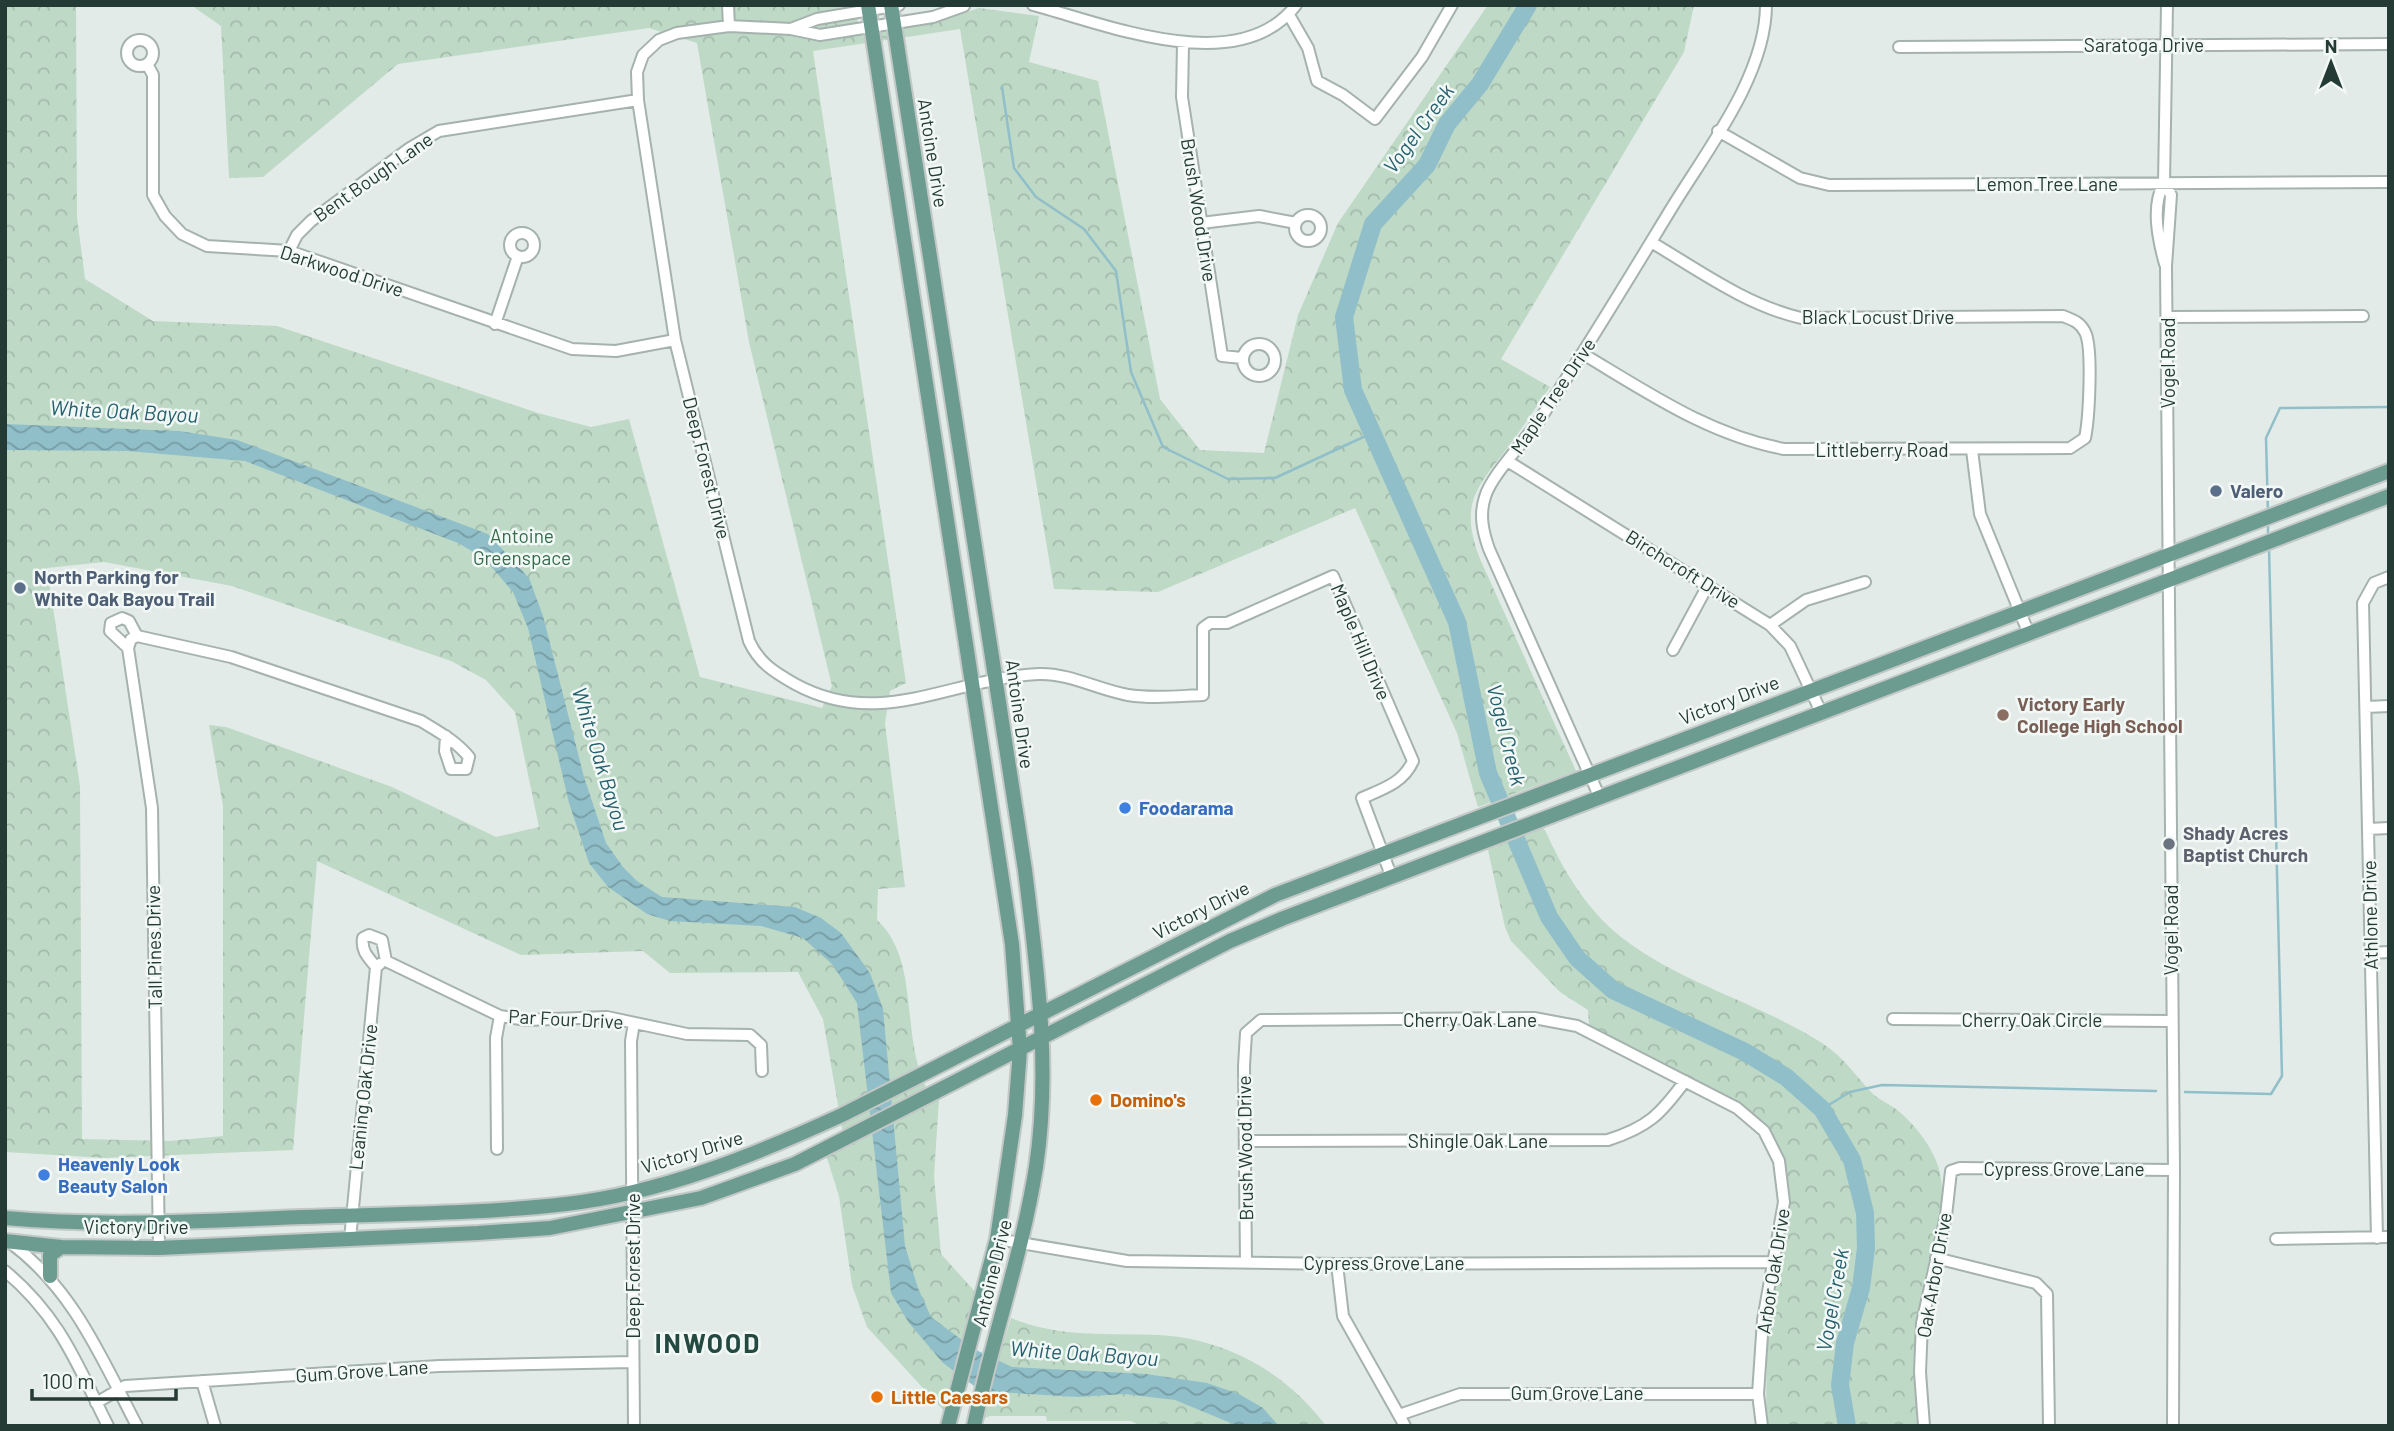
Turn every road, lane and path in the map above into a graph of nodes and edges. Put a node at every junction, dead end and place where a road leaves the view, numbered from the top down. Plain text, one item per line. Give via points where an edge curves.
1 (728, 5) edge
2 (899, 5) edge
3 (964, 5) edge
4 (1032, 5) edge
5 (1452, 5) edge
6 (1766, 5) edge
7 (2167, 5) edge
8 (891, 6) edge
9 (869, 8) edge
10 (1292, 10) edge
11 (893, 22) junction
12 (729, 26) junction
13 (871, 26) junction
14 (791, 29) junction
15 (1183, 44) junction
16 (2389, 44) edge
17 (2168, 45) junction
18 (1899, 47) dead end
19 (147, 64) dead end
20 (638, 100) junction
21 (1718, 131) junction
22 (914, 157) junction
23 (892, 160) junction
24 (2389, 182) edge
25 (2164, 183) junction
26 (1200, 223) junction
27 (1296, 223) dead end
28 (1651, 242) junction
29 (289, 251) junction
30 (518, 256) dead end
31 (936, 299) junction
32 (914, 302) junction
33 (2363, 316) dead end
34 (2168, 317) junction
35 (495, 324) junction
36 (2080, 324) joint
37 (675, 340) junction
38 (1583, 354) junction
39 (1242, 358) dead end
40 (1972, 450) junction
41 (1509, 462) junction
42 (2389, 471) edge
43 (967, 489) junction
44 (942, 492) junction
45 (2389, 496) edge
46 (2168, 554) junction
47 (2389, 577) edge
48 (2170, 579) junction
49 (1865, 582) dead end
50 (1708, 585) junction
51 (2020, 611) junction
52 (1770, 625) junction
53 (2029, 634) junction
54 (137, 636) junction
55 (128, 648) junction
56 (1673, 650) dead end
57 (995, 678) junction
58 (971, 685) junction
59 (1811, 689) junction
60 (2389, 706) edge
61 (2366, 707) junction
62 (1821, 712) junction
63 (446, 736) dead end
64 (1590, 774) junction
65 (1600, 798) junction
66 (1016, 813) junction
67 (992, 820) junction
68 (2389, 828) edge
69 (2368, 829) junction
70 (1384, 855) junction
71 (1392, 878) junction
72 (1168, 948) junction
73 (2389, 952) edge
74 (2371, 953) junction
75 (381, 964) joint
76 (1181, 966) junction
77 (1042, 1013) junction
78 (500, 1016) junction
79 (1893, 1019) dead end
80 (2171, 1021) junction
81 (634, 1023) junction
82 (1018, 1025) junction
83 (1246, 1033) joint
84 (1041, 1039) junction
85 (1020, 1050) junction
86 (762, 1071) dead end
87 (1685, 1081) junction
88 (1247, 1141) junction
89 (782, 1143) junction
90 (497, 1149) dead end
91 (795, 1164) junction
92 (1954, 1169) joint
93 (2174, 1170) junction
94 (633, 1191) junction
95 (633, 1212) junction
96 (351, 1215) junction
97 (5, 1218) edge
98 (158, 1223) junction
99 (2383, 1238) edge
100 (349, 1239) junction
101 (997, 1239) junction
102 (2276, 1239) dead end
103 (7, 1241) edge
104 (1021, 1243) junction
105 (61, 1247) junction
106 (159, 1248) junction
107 (1936, 1258) junction
108 (1772, 1262) junction
109 (1246, 1264) junction
110 (1337, 1264) junction
111 (5, 1271) edge
112 (50, 1276) junction
113 (633, 1362) junction
114 (202, 1381) junction
115 (118, 1390) junction
116 (1758, 1394) junction
117 (96, 1403) junction
118 (1399, 1415) junction
119 (108, 1426) edge
120 (136, 1426) edge
121 (215, 1426) edge
122 (634, 1426) edge
123 (948, 1426) edge
124 (974, 1426) edge
125 (1405, 1426) edge
126 (1762, 1426) edge
127 (1924, 1426) edge
128 (2049, 1426) edge
129 (2173, 1426) edge

1 - 12 street
2 - 8 street
3 - 11 street via 933,18
4 - 15 street
5 - 10 street via 1422,57 1375,119 1317,81
6 - 21 street, Maple Tree Drive via 1764,39
7 - 17 street, Vogel Road
8 - 9 street
8 - 11 main road, Antoine Drive
9 - 13 main road, Antoine Drive
9 - 14 street
10 - 15 street via 1256,33 1223,44
11 - 13 street
11 - 22 main road, Antoine Drive
12 - 14 street
12 - 20 street, Deep Forest Drive via 666,36 649,48 639,64
13 - 14 street via 820,35
13 - 23 main road, Antoine Drive
15 - 26 street, Brush Wood Drive via 1182,97
16 - 17 street, Saratoga Drive
17 - 18 street, Saratoga Drive
17 - 25 street, Vogel Road
19 - 29 street, Darkwood Drive via 153,75 153,195 165,216 182,234 207,246
20 - 29 street, Bent Bough Lane via 439,131 311,221
20 - 37 street, Deep Forest Drive
21 - 25 street, Lemon Tree Lane via 1800,178 1829,185
21 - 28 street, Maple Tree Drive
22 - 23 main road
22 - 31 main road, Antoine Drive
23 - 32 main road, Antoine Drive
24 - 25 street, Lemon Tree Lane
25 - 34 street, Vogel Road via 2157,195 2158,230 2166,266
26 - 27 street via 1259,216
26 - 39 street, Brush Wood Drive via 1222,356
28 - 36 street, Black Locust Drive via 1743,298 1801,318 2063,316
28 - 38 street, Maple Tree Drive
29 - 35 street, Darkwood Drive
30 - 35 street
31 - 32 main road
31 - 43 main road, Antoine Drive
32 - 44 main road, Antoine Drive
33 - 34 street
34 - 46 street, Vogel Road
35 - 37 street, Darkwood Drive via 585,351 616,351
36 - 40 street, Littleberry Road via 2088,339 2085,438 2070,448
37 - 58 street, Deep Forest Drive via 757,658 776,674 837,702 909,702
38 - 40 street, Littleberry Road via 1711,428 1749,443 1784,449
38 - 41 street, Maple Tree Drive
40 - 51 street via 1980,514
41 - 50 street, Birchcroft Drive
41 - 64 street, Maple Tree Drive via 1485,497 1483,532
42 - 46 main road, Victory Drive
43 - 44 main road
43 - 57 main road, Antoine Drive
44 - 58 main road, Antoine Drive
45 - 48 main road, Victory Drive
46 - 48 street, Vogel Road
46 - 51 main road, Victory Drive
47 - 61 street, Athlone Drive via 2374,583 2363,603
48 - 53 main road, Victory Drive
48 - 80 street, Vogel Road
49 - 52 street via 1807,600
50 - 52 street, Birchcroft Drive
50 - 56 street
51 - 53 street
51 - 59 main road, Victory Drive
52 - 59 street, Birchcroft Drive via 1790,646
53 - 62 main road, Victory Drive
54 - 55 street
54 - 55 street, Tall Pines Drive via 129,621 122,618 111,623 113,636
54 - 63 street, Tall Pines Drive via 232,657 397,712
55 - 98 street, Tall Pines Drive via 152,821
57 - 58 street, Deep Forest Drive
57 - 66 main road, Antoine Drive
57 - 70 street, Maple Hill Drive via 1043,674 1126,695 1203,695 1203,628 1333,576 1413,761 1408,773 1394,784 1362,798
58 - 67 main road, Antoine Drive
59 - 62 street, Birchcroft Drive
59 - 64 main road, Victory Drive
60 - 61 street
61 - 69 street, Athlone Drive
62 - 65 main road, Victory Drive
64 - 65 street, Maple Tree Drive
64 - 70 main road, Victory Drive
65 - 71 main road, Victory Drive
66 - 67 main road
66 - 77 main road, Antoine Drive
67 - 82 main road, Antoine Drive via 1012,944
68 - 69 street
69 - 74 street, Athlone Drive
70 - 71 street, Maple Hill Drive
70 - 72 main road, Victory Drive via 1264,900
71 - 76 main road, Victory Drive via 1284,918
72 - 76 main road
72 - 77 main road, Victory Drive
73 - 74 street
74 - 99 street, Athlone Drive
75 - 78 street, Par Four Drive
75 - 96 street, Leaning Oak Drive
76 - 84 main road, Victory Drive
77 - 82 main road, Victory Drive
77 - 84 main road, Antoine Drive
78 - 81 street, Par Four Drive via 527,1020 607,1017
78 - 90 street via 496,1038
79 - 80 street, Cherry Oak Circle
80 - 93 street, Vogel Road
81 - 86 street, Par Four Drive via 687,1034 750,1035 761,1045
81 - 94 street, Deep Forest Drive
82 - 85 main road, Antoine Drive
82 - 89 main road, Victory Drive
83 - 87 street, Cherry Oak Lane via 1261,1020 1534,1018 1577,1026
83 - 88 street, Brush Wood Drive
84 - 85 main road, Victory Drive
84 - 104 main road, Antoine Drive via 1036,1161
85 - 91 main road, Victory Drive
85 - 101 main road, Antoine Drive
87 - 88 street, Shingle Oak Lane via 1661,1114 1636,1131 1608,1140
87 - 108 street, Arbor Oak Drive via 1737,1108 1764,1131 1779,1161 1784,1202
88 - 109 street, Brush Wood Drive
89 - 91 main road
89 - 94 main road, Victory Drive
91 - 95 main road, Victory Drive via 701,1198
92 - 93 street, Cypress Grove Lane
92 - 107 street, Oak Arbor Drive via 1949,1175
93 - 129 street, Vogel Road
94 - 95 street, Deep Forest Drive
94 - 96 main road, Victory Drive via 567,1204
95 - 100 main road, Victory Drive via 550,1228
95 - 113 street, Deep Forest Drive
96 - 98 main road, Victory Drive
96 - 100 street, Leaning Oak Drive
97 - 98 main road, Victory Drive
98 - 106 street, Tall Pines Drive
99 - 102 street
100 - 106 main road, Victory Drive
101 - 104 street, Cypress Grove Lane
101 - 123 main road, Antoine Drive
103 - 105 main road, Victory Drive
103 - 112 street
104 - 109 street, Cypress Grove Lane via 1127,1261
104 - 124 main road, Antoine Drive
105 - 106 main road, Victory Drive
105 - 112 main road via 50,1255
107 - 127 street, Oak Arbor Drive via 1922,1323
107 - 128 street via 2036,1283 2047,1294
108 - 110 street, Cypress Grove Lane
108 - 116 street, Arbor Oak Drive
109 - 110 street, Cypress Grove Lane
110 - 118 street via 1343,1316
111 - 117 street via 26,1289 68,1342
112 - 115 street via 90,1333
113 - 114 street, Gum Grove Lane via 439,1366
113 - 122 street, Deep Forest Drive
114 - 115 street, Gum Grove Lane
114 - 121 street
115 - 117 street, Gum Grove Lane
115 - 120 street
116 - 118 street, Gum Grove Lane via 1460,1394
116 - 126 street, Arbor Oak Drive
117 - 119 street
118 - 125 street

